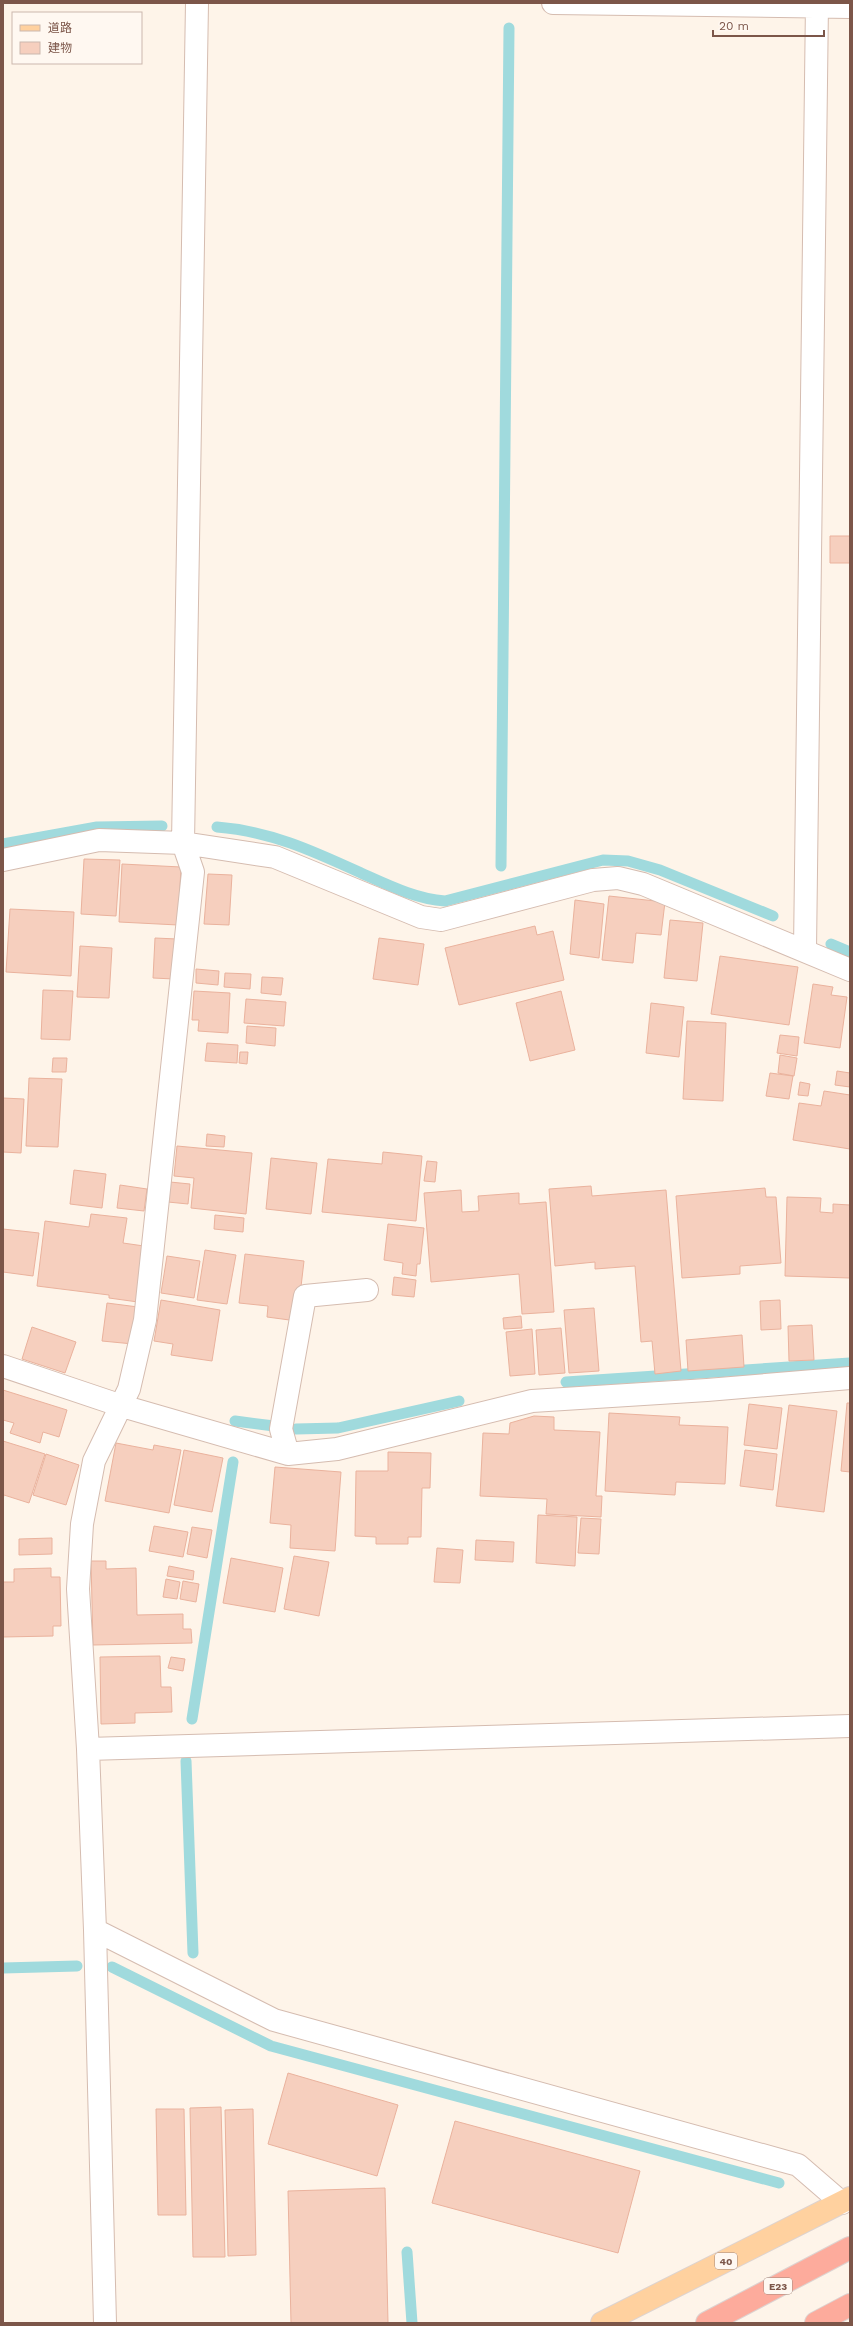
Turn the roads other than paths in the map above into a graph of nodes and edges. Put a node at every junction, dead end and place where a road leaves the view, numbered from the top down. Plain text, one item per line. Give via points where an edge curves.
1 (197, 3) edge
2 (553, 3) edge
3 (818, 5) edge
4 (850, 7) edge
5 (184, 843) junction
6 (3, 860) edge
7 (805, 950) junction
8 (850, 970) edge
9 (368, 1290) dead end
10 (3, 1366) edge
11 (850, 1378) edge
12 (122, 1406) junction
13 (288, 1454) junction
14 (850, 1726) edge
15 (88, 1749) junction
16 (95, 1930) junction
17 (846, 2201) edge
18 (850, 2248) edge
19 (850, 2305) edge
20 (105, 2323) edge
21 (602, 2323) edge
22 (707, 2323) edge
23 (816, 2323) edge

1 - 5 street
2 - 3 street
3 - 4 street
3 - 7 street
5 - 6 street via 99,840
5 - 7 street via 275,856 421,917 441,920 593,880 618,878 643,884
5 - 12 street via 193,872 145,1312 129,1388
7 - 8 street
9 - 13 street via 306,1296 281,1429
10 - 12 street
11 - 13 street via 707,1390 532,1400 337,1449
12 - 13 street
12 - 15 street via 94,1462 82,1524 78,1589
14 - 15 street
15 - 16 street
16 - 17 street via 274,2020 798,2165
16 - 20 street
17 - 21 main road, 40
18 - 22 highway, E23
19 - 23 highway

